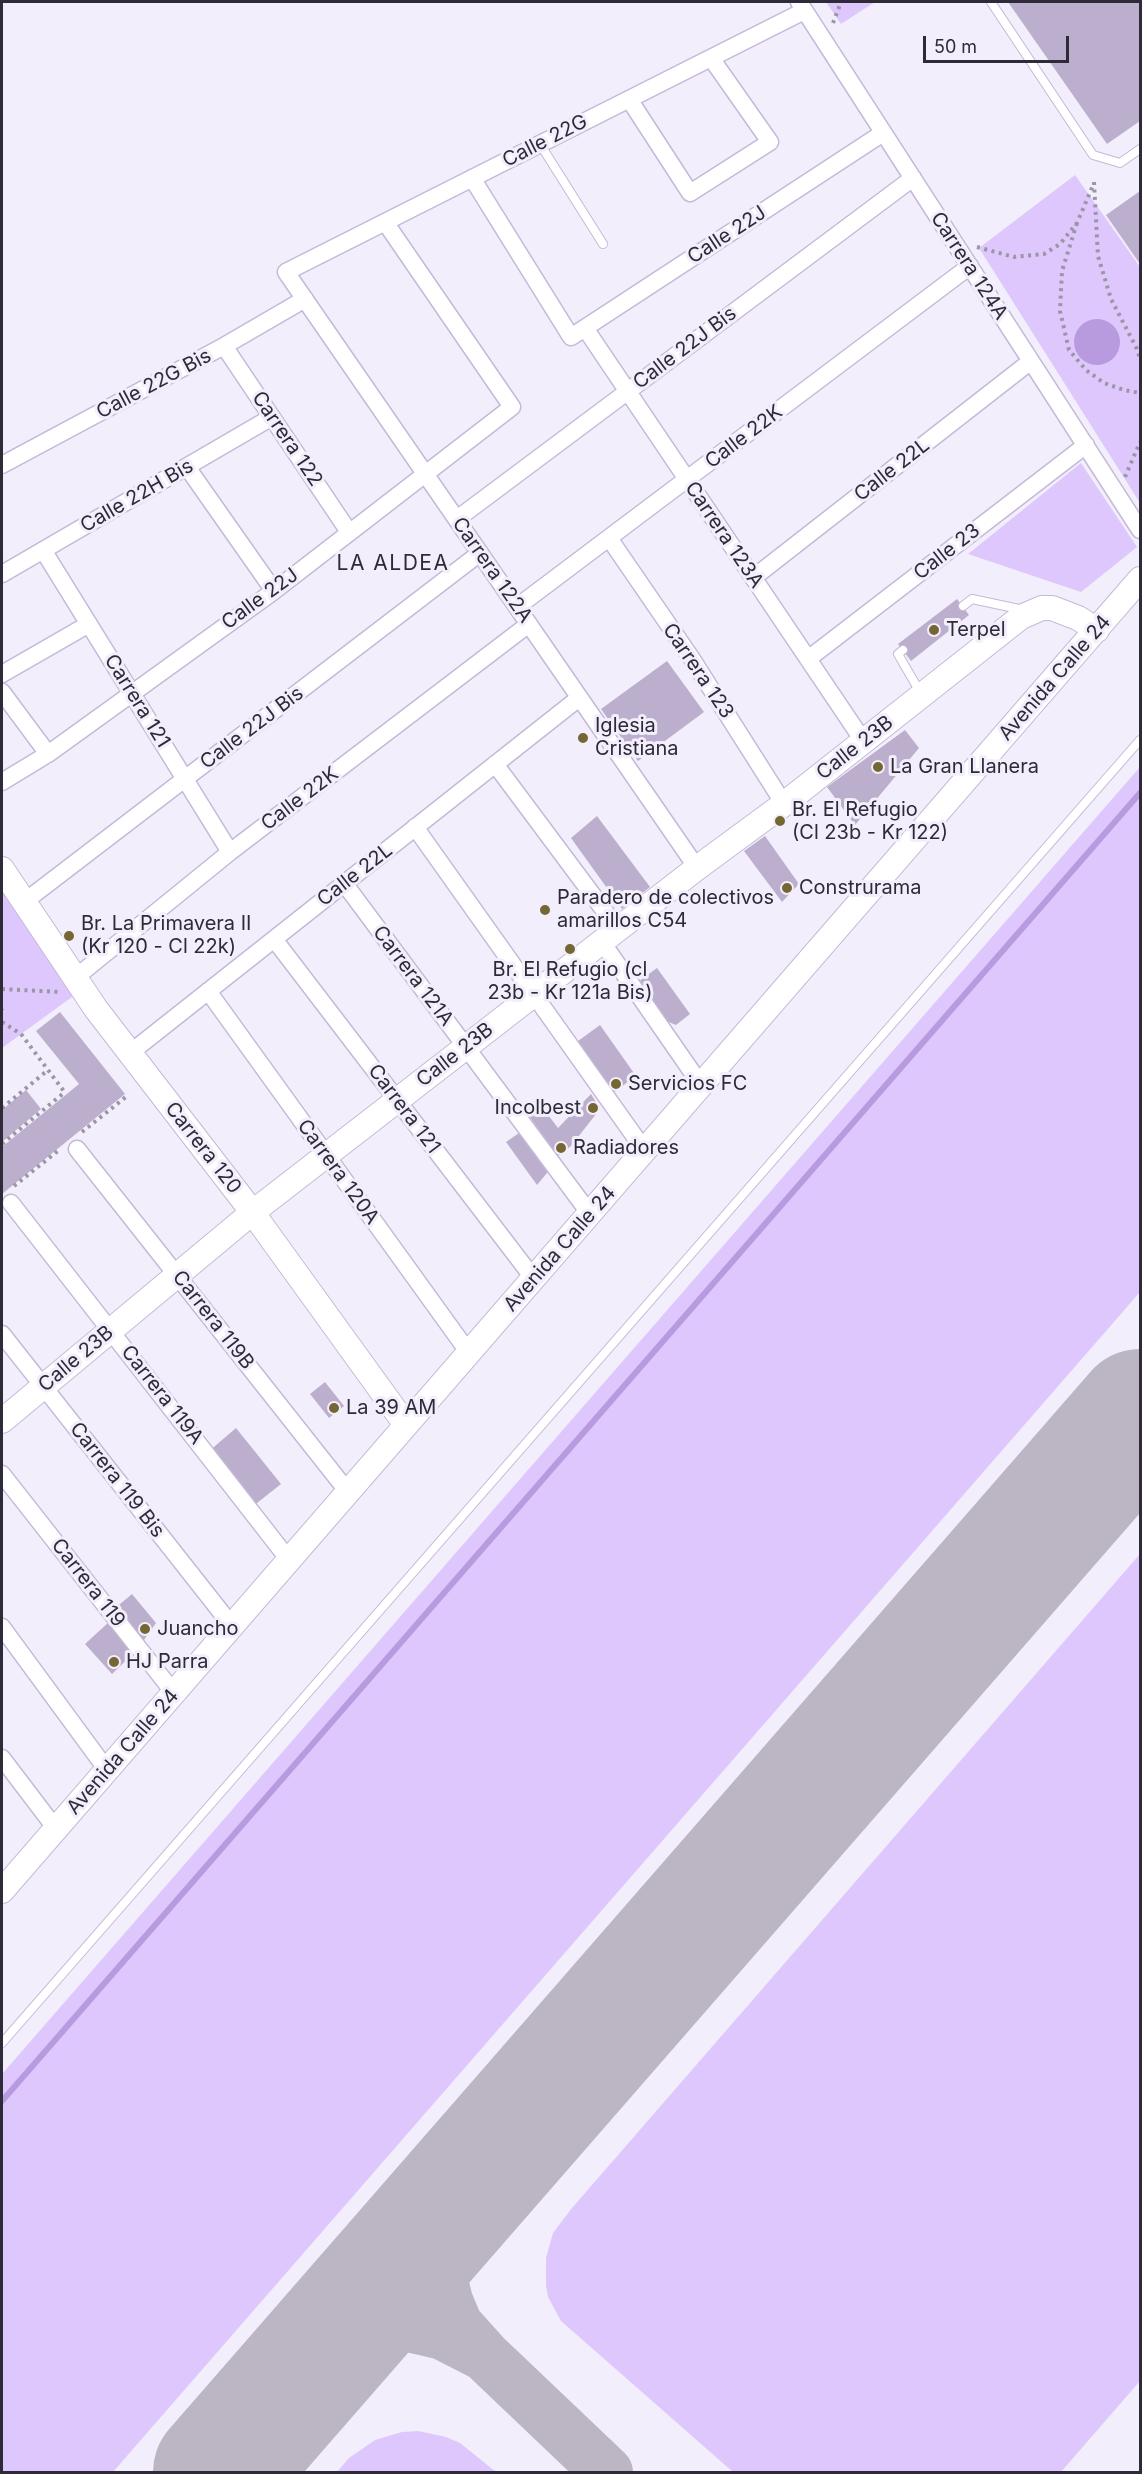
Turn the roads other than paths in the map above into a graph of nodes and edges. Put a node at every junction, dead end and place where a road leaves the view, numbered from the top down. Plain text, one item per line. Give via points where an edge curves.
1 (991, 2) edge
2 (801, 6) edge
3 (711, 58) junction
4 (628, 99) junction
5 (884, 133) junction
6 (540, 144) junction
7 (1140, 149) edge
8 (472, 178) junction
9 (912, 178) junction
10 (385, 222) junction
11 (603, 244) dead end
12 (970, 266) junction
13 (286, 272) joint
14 (305, 299) junction
15 (578, 332) junction
16 (224, 346) junction
17 (1031, 361) junction
18 (627, 391) junction
19 (272, 417) junction
20 (1086, 445) junction
21 (2, 465) edge
22 (187, 467) junction
23 (425, 474) junction
24 (687, 480) junction
25 (457, 519) junction
26 (1140, 530) edge
27 (350, 532) junction
28 (609, 538) junction
29 (43, 550) junction
30 (480, 553) junction
31 (2, 574) edge
32 (753, 578) junction
33 (1140, 579) edge
34 (274, 591) junction
35 (963, 606) dead end
36 (517, 607) junction
37 (1030, 611) junction
38 (89, 624) junction
39 (529, 624) junction
40 (1097, 630) junction
41 (903, 651) dead end
42 (808, 659) junction
43 (2, 674) edge
44 (2, 692) edge
45 (131, 692) junction
46 (922, 696) junction
47 (579, 698) junction
48 (1140, 740) edge
49 (864, 742) junction
50 (48, 754) junction
51 (495, 764) junction
52 (185, 779) junction
53 (2, 782) edge
54 (784, 804) junction
55 (415, 827) junction
56 (230, 852) junction
57 (697, 868) junction
58 (2, 869) edge
59 (344, 883) junction
60 (24, 902) junction
61 (610, 936) junction
62 (274, 939) junction
63 (80, 986) junction
64 (208, 991) junction
65 (534, 994) junction
66 (466, 1047) junction
67 (130, 1053) junction
68 (701, 1085) junction
69 (397, 1100) junction
70 (77, 1149) dead end
71 (645, 1150) junction
72 (326, 1155) junction
73 (11, 1203) dead end
74 (253, 1212) junction
75 (590, 1214) junction
76 (178, 1275) junction
77 (534, 1279) junction
78 (111, 1330) junction
79 (2, 1334) edge
80 (469, 1353) junction
81 (44, 1386) junction
82 (2, 1421) edge
83 (406, 1425) junction
84 (2, 1474) edge
85 (348, 1492) junction
86 (289, 1560) junction
87 (232, 1626) junction
88 (2, 1627) edge
89 (174, 1693) junction
90 (2, 1758) edge
91 (107, 1770) junction
92 (56, 1829) junction
93 (2, 1891) edge
94 (2, 2043) edge

1 - 7 lane via 1093,155 1120,163
2 - 3 street, Calle 22G
2 - 5 street, Carrera 124A
3 - 4 street, Calle 22G
3 - 4 street via 770,142 690,193
4 - 6 street, Calle 22G
5 - 9 street, Carrera 124A
5 - 15 street, Calle 22J
6 - 8 street, Calle 22G
6 - 11 lane
8 - 10 street, Calle 22G
8 - 15 street, Carrera 123A
9 - 12 street, Carrera 124A
9 - 18 street, Calle 22J Bis
10 - 13 street, Calle 22G
10 - 23 street, Calle 22J via 512,407
12 - 17 street, Carrera 124A
12 - 24 street, Calle 22K
13 - 14 street, Carrera 122A
14 - 16 street, Calle 22G Bis
14 - 23 street, Carrera 122A
15 - 18 street, Carrera 123A
16 - 19 street, Carrera 122
16 - 21 street, Calle 22G Bis
17 - 20 street, Carrera 124A
17 - 32 street, Calle 22L
18 - 24 street, Carrera 123A
18 - 25 street, Calle 22J Bis
19 - 22 street, Calle 22H Bis
19 - 27 street, Carrera 122
20 - 26 street, Carrera 124A
20 - 42 street, Calle 23
22 - 29 street, Calle 22H Bis
22 - 34 street
23 - 25 street, Carrera 122A
23 - 27 street, Calle 22J
24 - 28 street, Calle 22K
24 - 32 street, Carrera 123A
25 - 30 street, Carrera 122A
27 - 34 street, Calle 22J
28 - 36 street, Calle 22K
28 - 54 street, Carrera 123
29 - 31 street, Calle 22H Bis
29 - 38 street, Carrera 121
30 - 36 street, Carrera 122A
30 - 52 street, Calle 22J Bis
32 - 42 street, Carrera 123A
33 - 40 street, Avenida Calle 24
34 - 45 street, Calle 22J
35 - 37 lane via 972,599
36 - 39 street, Carrera 122A
37 - 40 street via 1052,608
37 - 46 street, Calle 23B
38 - 43 street
38 - 45 street, Carrera 121
39 - 47 street, Carrera 122A
39 - 56 street, Calle 22K
40 - 68 street, Avenida Calle 24
41 - 46 lane via 898,654
42 - 49 street, Carrera 123A
44 - 50 street
45 - 50 street, Calle 22J
45 - 52 street, Carrera 121
46 - 49 street, Calle 23B
47 - 51 street, Calle 22L
47 - 57 street, Carrera 122A
48 - 94 lane
49 - 54 street, Calle 23B
50 - 53 street, Calle 22J
51 - 55 street, Calle 22L
51 - 61 street
52 - 56 street, Carrera 121
52 - 60 street, Calle 22J Bis
54 - 57 street, Calle 23B
55 - 59 street, Calle 22L
55 - 65 street
56 - 63 street, Calle 22K
57 - 61 street, Calle 23B
58 - 60 street, Carrera 120
59 - 62 street, Calle 22L
59 - 66 street, Carrera 121A
60 - 63 street, Carrera 120
61 - 65 street, Calle 23B
61 - 68 street
62 - 64 street, Calle 22L
62 - 69 street, Carrera 121
63 - 67 street, Carrera 120
64 - 67 street, Calle 22L
64 - 72 street, Carrera 120A
65 - 66 street, Calle 23B
65 - 71 street
66 - 69 street, Calle 23B
66 - 75 street, Carrera 121A
67 - 74 street, Carrera 120
68 - 71 street, Avenida Calle 24
69 - 72 street, Calle 23B
69 - 77 street, Carrera 121
70 - 76 street, Carrera 119B
71 - 75 street, Avenida Calle 24
72 - 74 street, Calle 23B
72 - 80 street, Carrera 120A
73 - 78 street, Carrera 119A
74 - 76 street, Calle 23B
74 - 83 street, Carrera 120
75 - 77 street, Avenida Calle 24
76 - 78 street, Calle 23B
76 - 85 street, Carrera 119B
77 - 80 street, Avenida Calle 24
78 - 81 street, Calle 23B
78 - 86 street, Carrera 119A
79 - 81 street, Carrera 119 Bis
80 - 83 street, Avenida Calle 24
81 - 82 street, Calle 23B
81 - 87 street, Carrera 119 Bis
83 - 85 street, Avenida Calle 24
84 - 89 street, Carrera 119
85 - 86 street, Avenida Calle 24
86 - 87 street, Avenida Calle 24
87 - 89 street, Avenida Calle 24
88 - 91 street
89 - 91 street, Avenida Calle 24
90 - 92 street
91 - 92 street, Avenida Calle 24
92 - 93 street, Avenida Calle 24

